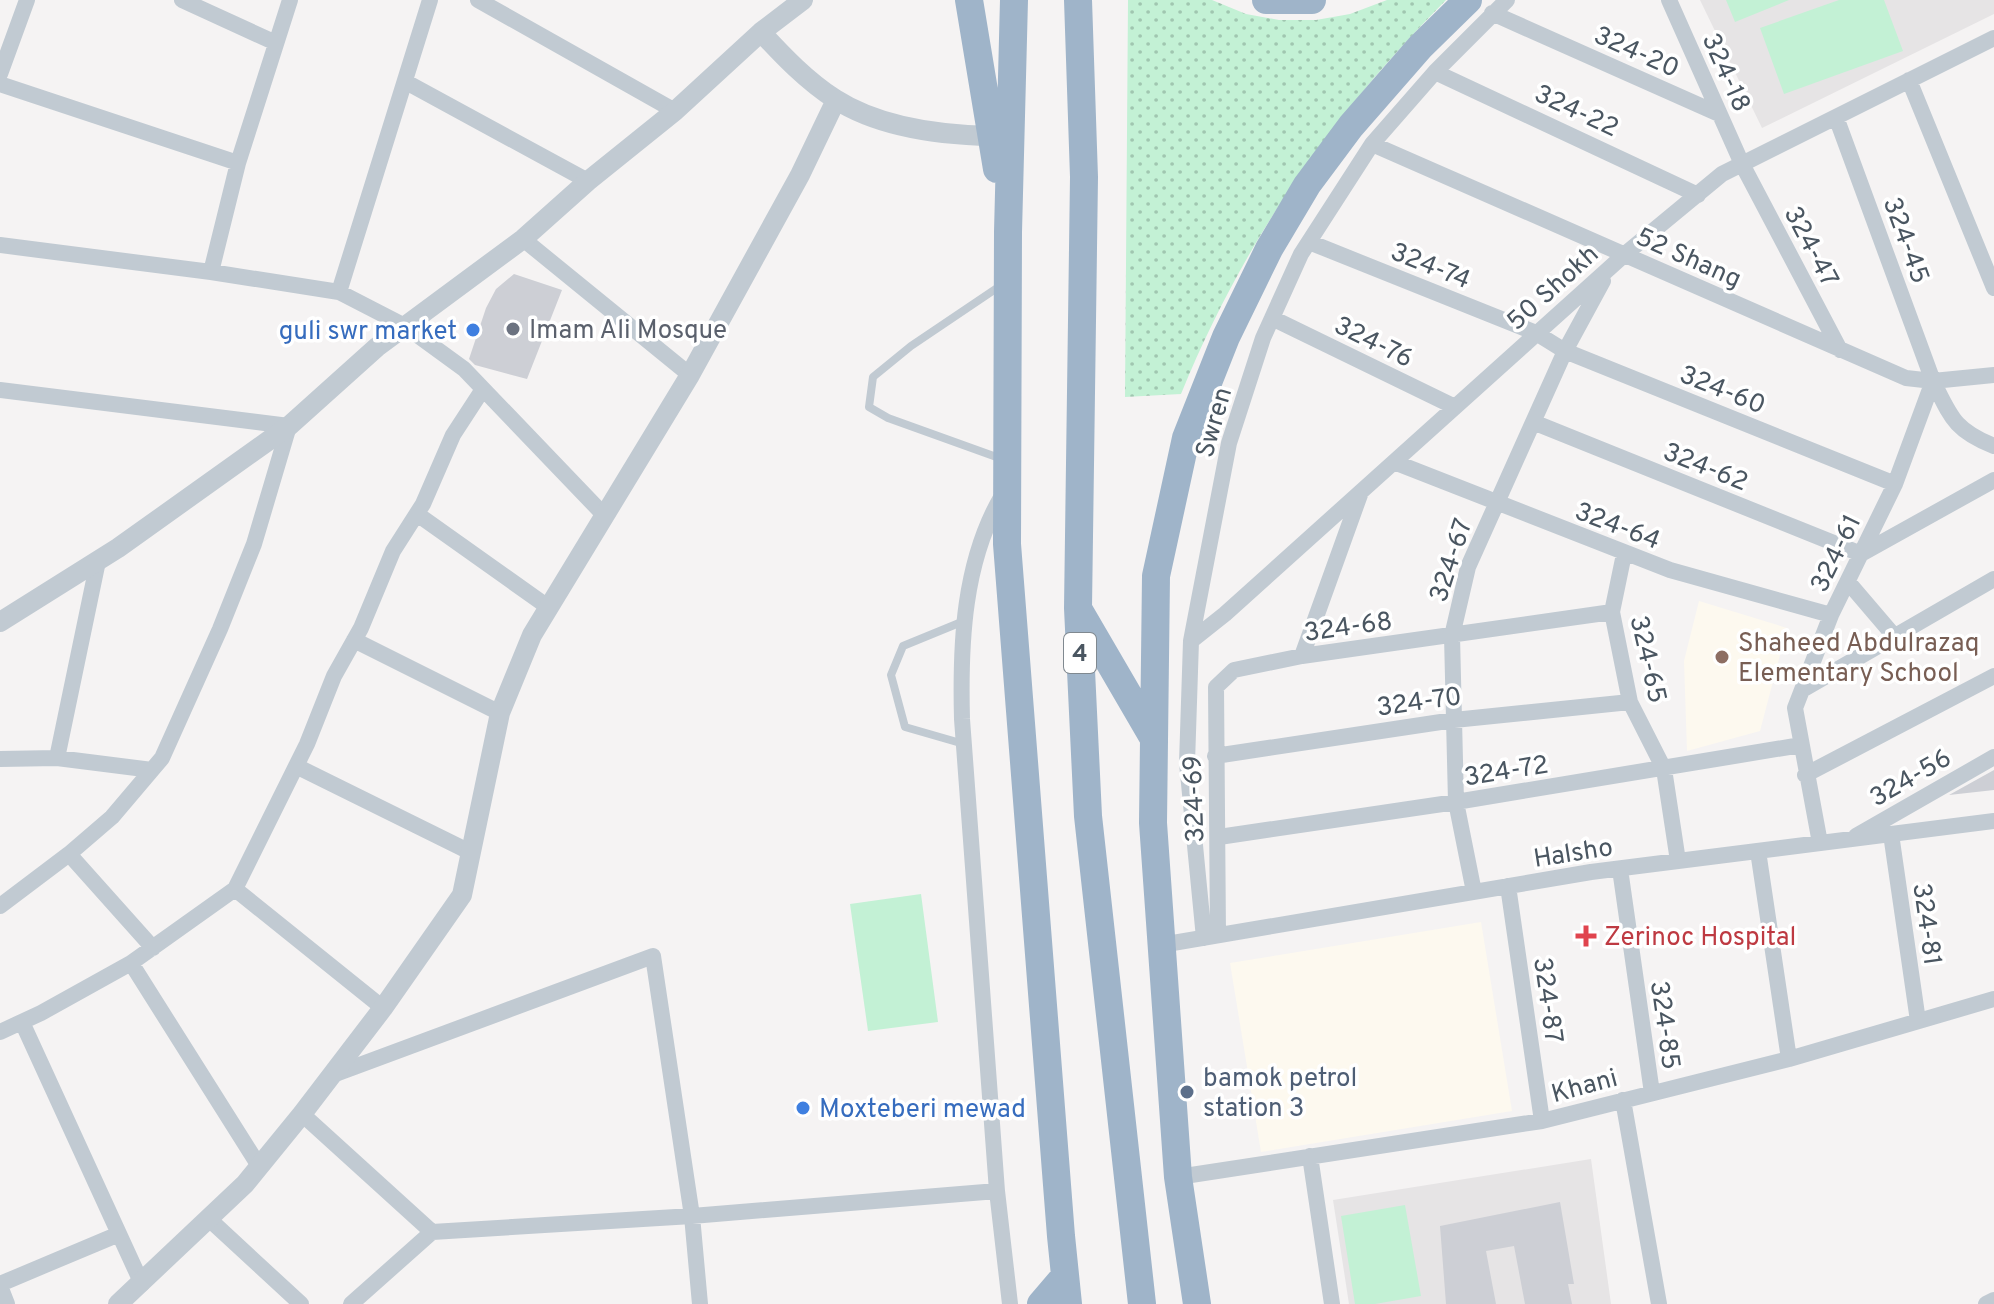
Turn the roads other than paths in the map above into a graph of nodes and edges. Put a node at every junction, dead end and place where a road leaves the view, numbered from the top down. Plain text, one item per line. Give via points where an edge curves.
1 (27, 0) edge
2 (182, 0) edge
3 (290, 0) edge
4 (430, 0) edge
5 (478, 0) edge
6 (803, 0) edge
7 (969, 0) edge
8 (1014, 0) edge
9 (1078, 0) edge
10 (1097, 0) edge
11 (1266, 0) edge
12 (1312, 0) edge
13 (1507, 0) edge
14 (1669, 0) edge
15 (1480, 6) edge
16 (761, 32) junction
17 (1994, 38) edge
18 (276, 43) junction
19 (1435, 72) junction
20 (0, 74) edge
21 (1909, 80) junction
22 (406, 82) junction
23 (0, 84) edge
24 (836, 100) junction
25 (675, 111) junction
26 (1719, 114) junction
27 (1836, 117) junction
28 (992, 136) junction
29 (1372, 144) junction
30 (238, 163) junction
31 (1742, 164) junction
32 (1084, 177) junction
33 (588, 181) junction
34 (1698, 195) junction
35 (1008, 232) junction
36 (523, 239) junction
37 (1309, 242) junction
38 (0, 245) edge
39 (1624, 255) junction
40 (1610, 269) junction
41 (211, 272) junction
42 (1008, 281) junction
43 (1994, 288) edge
44 (339, 292) junction
45 (1272, 318) junction
46 (405, 326) junction
47 (1536, 333) junction
48 (1840, 350) junction
49 (1565, 351) junction
50 (690, 375) junction
51 (1994, 375) edge
52 (1933, 381) junction
53 (483, 389) junction
54 (0, 390) edge
55 (1455, 407) junction
56 (1533, 422) junction
57 (289, 426) junction
58 (1994, 446) edge
59 (1394, 462) junction
60 (1008, 473) junction
61 (1994, 480) edge
62 (1895, 484) junction
63 (1362, 490) junction
64 (1496, 502) junction
65 (417, 514) junction
66 (604, 515) junction
67 (1624, 554) junction
68 (1861, 554) junction
69 (98, 561) junction
70 (1994, 579) edge
71 (1848, 582) junction
72 (548, 607) junction
73 (1078, 608) junction
74 (1612, 612) junction
75 (1831, 615) junction
76 (965, 620) junction
77 (0, 622) edge
78 (1452, 636) junction
79 (1895, 637) junction
80 (354, 640) junction
81 (1191, 641) junction
82 (1302, 656) junction
83 (1234, 670) joint
84 (1994, 676) edge
85 (1802, 690) junction
86 (1630, 702) junction
87 (500, 713) junction
88 (1454, 720) junction
89 (1154, 739) junction
90 (964, 744) junction
91 (1801, 745) junction
92 (1215, 756) junction
93 (1994, 757) edge
94 (57, 758) junction
95 (0, 759) edge
96 (296, 766) junction
97 (1664, 769) junction
98 (152, 770) junction
99 (1805, 775) junction
100 (1456, 802) junction
101 (1994, 821) edge
102 (1891, 834) junction
103 (1219, 837) junction
104 (1850, 840) junction
105 (1820, 843) junction
106 (1758, 851) junction
107 (470, 852) junction
108 (69, 854) junction
109 (1678, 861) junction
110 (1620, 869) junction
111 (1508, 886) junction
112 (235, 889) junction
113 (1474, 892) junction
114 (0, 906) edge
115 (1211, 936) junction
116 (1161, 945) junction
117 (153, 948) junction
118 (131, 963) junction
119 (1994, 999) edge
120 (383, 1008) junction
121 (1918, 1021) junction
122 (22, 1022) junction
123 (0, 1032) edge
124 (1789, 1059) junction
125 (329, 1076) junction
126 (1652, 1093) junction
127 (1623, 1100) junction
128 (302, 1114) junction
129 (1542, 1121) junction
130 (1310, 1156) junction
131 (259, 1166) junction
132 (1178, 1177) junction
133 (997, 1191) junction
134 (692, 1216) junction
135 (209, 1219) junction
136 (432, 1232) junction
137 (119, 1234) junction
138 (1065, 1276) junction
139 (142, 1284) junction
140 (0, 1285) edge
141 (1994, 1300) edge
142 (7, 1304) edge
143 (118, 1304) edge
144 (301, 1304) edge
145 (351, 1304) edge
146 (700, 1304) edge
147 (1010, 1304) edge
148 (1041, 1304) edge
149 (1068, 1304) edge
150 (1142, 1304) edge
151 (1197, 1304) edge
152 (1332, 1304) edge
153 (1659, 1304) edge
154 (1986, 1304) edge

1 - 20 street
2 - 18 street
3 - 18 street
4 - 22 street
5 - 25 street
6 - 16 street
7 - 28 highway
8 - 35 highway
9 - 32 highway, 4
10 - 32 highway
11 - 12 highway
13 - 15 street, Swren
14 - 26 street, 324-18
15 - 19 street, Swren
15 - 26 street, 324-20
15 - 89 highway via 1420,47 1351,126 1269,249 1226,337 1186,438 1156,576
16 - 24 street via 791,65
16 - 25 street
17 - 21 street, 50 Shokh
18 - 30 street
19 - 29 street, Swren
19 - 34 street, 324-22
21 - 27 street, 50 Shokh
21 - 43 street
22 - 33 street
22 - 44 street
23 - 30 street
24 - 28 street via 927,131
24 - 50 street
25 - 33 street
26 - 31 street, 324-18
27 - 31 street, 50 Shokh
27 - 52 street, 324-45
28 - 35 highway
29 - 37 street, Swren
29 - 39 street, 52 Shang
30 - 41 street
31 - 34 street, 50 Shokh
31 - 48 street, 324-47
32 - 73 highway, 4
33 - 36 street
34 - 39 street, 50 Shokh
35 - 42 highway
36 - 46 street
36 - 50 street
37 - 45 street, Swren
37 - 47 street, 324-74
38 - 41 street
39 - 40 street, 50 Shokh
39 - 48 street, 52 Shang
40 - 47 street, 50 Shokh
40 - 49 street, 324-67
41 - 44 street
42 - 60 highway
42 - 60 lane via 873,377 869,407
44 - 46 street
45 - 55 street, 324-76
45 - 81 street, Swren via 1229,443
46 - 53 street
46 - 57 street
47 - 49 street, 324-60
47 - 55 street, 50 Shokh
48 - 52 street, 52 Shang via 1906,378
49 - 56 street, 324-67
49 - 62 street, 324-60
50 - 66 street
51 - 52 street, 52 Shang
52 - 58 street, 324-45 via 1953,422
52 - 62 street, 324-61
53 - 65 street via 453,435
53 - 66 street
54 - 57 street
55 - 59 street, 50 Shokh
56 - 64 street, 324-67
56 - 68 street, 324-62
57 - 69 street
57 - 98 street via 254,544 162,758
59 - 63 street, 50 Shokh
59 - 64 street, 324-64
60 - 76 street via 977,554
60 - 138 highway via 1007,544
61 - 68 street
62 - 68 street, 324-61
63 - 81 street, 50 Shokh
63 - 82 street
64 - 67 street, 324-64
64 - 78 street, 324-67 via 1468,567
65 - 72 street
65 - 80 street via 393,551
66 - 72 street
67 - 74 street, 324-65
67 - 75 street, 324-64
68 - 71 street, 324-61
69 - 77 street
69 - 94 street
70 - 79 street
71 - 75 street, 324-61
71 - 79 street
72 - 87 street
73 - 89 highway
73 - 150 highway, 4 via 1088,816
74 - 78 street, 324-68
74 - 86 street, 324-65
75 - 85 street, 324-61
76 - 90 street via 960,657
76 - 90 lane via 903,646 891,675 905,727
78 - 82 street, 324-68
78 - 88 street, 324-67
79 - 85 street
80 - 87 street
80 - 96 street
81 - 115 street, Swren via 1187,763
82 - 83 street, 324-68
83 - 92 street, 324-69 via 1216,687
84 - 99 street
85 - 91 street, 324-61 via 1795,708
86 - 88 street, 324-70
86 - 97 street, 324-65
87 - 107 street
88 - 92 street, 324-70
88 - 100 street, 324-67
89 - 116 highway
90 - 133 street
91 - 97 street, 324-72
91 - 99 street, 324-61
92 - 103 street, 324-69
93 - 104 street, 324-56
94 - 95 street
94 - 98 street
96 - 107 street
96 - 112 street
97 - 100 street, 324-72
97 - 109 street, 324-65
98 - 108 street via 112,817
99 - 105 street, 324-61
100 - 103 street, 324-72
100 - 113 street, 324-67
101 - 102 street, Halsho
102 - 104 street, Halsho
102 - 121 street, 324-81
103 - 115 street, 324-69
104 - 105 street, Halsho
105 - 106 street, Halsho
106 - 109 street, Halsho
106 - 124 street
107 - 120 street via 462,895
108 - 114 street
108 - 117 street
109 - 110 street, Halsho
110 - 111 street, Halsho
110 - 126 street, 324-85
111 - 113 street, Halsho
111 - 129 street, 324-87
112 - 117 street
112 - 120 street
113 - 115 street, Halsho
115 - 116 street, Halsho
116 - 132 highway
117 - 118 street
118 - 122 street
118 - 131 street
119 - 121 street, Khani
120 - 125 street
121 - 124 street, Khani
122 - 123 street
122 - 137 street
124 - 126 street, Khani
125 - 128 street
125 - 134 street via 653,956
126 - 127 street, Khani
127 - 129 street, Khani
127 - 153 street
128 - 131 street
128 - 136 street
129 - 130 street, Khani
130 - 132 street, Khani
130 - 152 street
131 - 135 street
132 - 151 highway
133 - 134 street
133 - 147 street
134 - 136 street
134 - 146 street
135 - 139 street
135 - 144 street
136 - 145 street
137 - 139 street
137 - 140 street
138 - 148 highway
138 - 149 highway
139 - 143 street
140 - 142 street
141 - 154 street

